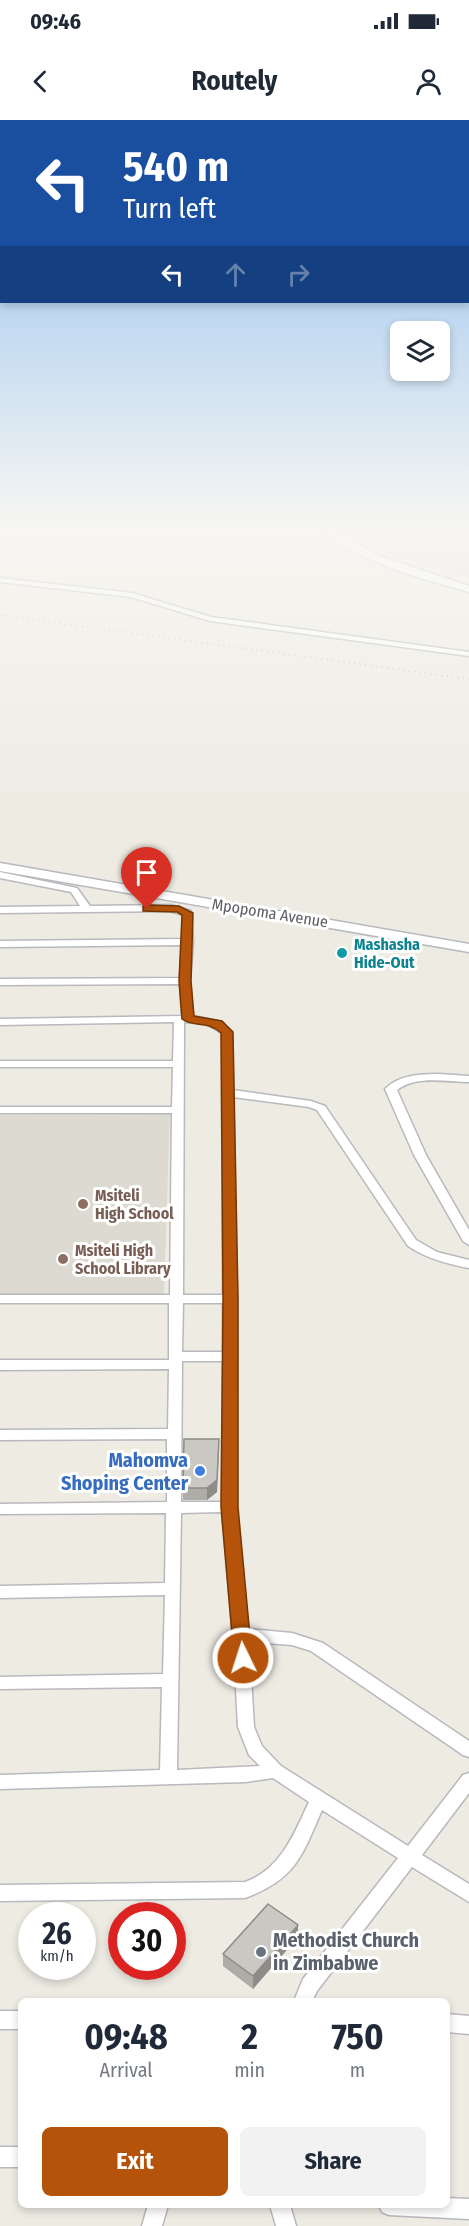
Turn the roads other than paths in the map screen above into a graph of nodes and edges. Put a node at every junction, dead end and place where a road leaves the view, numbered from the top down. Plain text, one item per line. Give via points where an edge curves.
1 (271, 627) edge
2 (469, 654) edge
3 (0, 867) edge
4 (0, 876) edge
5 (0, 910) edge
6 (88, 910) junction
7 (188, 942) junction
8 (0, 944) edge
9 (469, 948) edge
10 (185, 981) junction
11 (0, 982) edge
12 (184, 1019) junction
13 (0, 1022) edge
14 (0, 1064) edge
15 (178, 1064) junction
16 (469, 1079) edge
17 (228, 1093) junction
18 (0, 1110) edge
19 (178, 1110) junction
20 (469, 1241) edge
21 (469, 1264) edge
22 (0, 1299) edge
23 (176, 1299) junction
24 (230, 1299) junction
25 (231, 1356) junction
26 (175, 1360) junction
27 (0, 1365) edge
28 (0, 1435) edge
29 (177, 1441) junction
30 (229, 1507) junction
31 (0, 1509) edge
32 (174, 1509) junction
33 (173, 1589) junction
34 (0, 1592) edge
35 (242, 1635) junction
36 (169, 1680) junction
37 (0, 1683) edge
38 (469, 1750) edge
39 (275, 1771) junction
40 (168, 1778) junction
41 (469, 1780) edge
42 (0, 1782) edge
43 (319, 1799) junction
44 (409, 1855) junction
45 (0, 1893) edge
46 (469, 1894) edge
47 (304, 1998) edge
48 (0, 2020) edge
49 (18, 2020) edge
50 (450, 2023) edge
51 (469, 2025) edge
52 (0, 2157) edge
53 (18, 2157) edge
54 (157, 2208) edge
55 (281, 2208) edge
56 (449, 2208) edge
57 (469, 2209) edge
58 (152, 2226) edge
59 (286, 2226) edge

1 - 2 street
3 - 9 street, Mpopoma Avenue
4 - 6 street via 74,890
5 - 6 street
6 - 7 street via 179,909 188,913
7 - 8 street
7 - 10 street
10 - 11 street
10 - 12 street
12 - 13 street
12 - 15 street
12 - 17 street via 211,1021 227,1032
14 - 15 street
15 - 19 street
16 - 20 street via 411,1079 391,1089 420,1155
17 - 21 street via 321,1108 412,1243 440,1258
17 - 24 street
18 - 19 street
19 - 23 street
22 - 23 street
23 - 24 street
23 - 26 street
24 - 25 street
25 - 26 street
25 - 30 street via 224,1444
26 - 27 street
26 - 29 street
28 - 29 street
29 - 32 street
30 - 32 street
30 - 35 street
31 - 32 street
32 - 33 street
33 - 34 street
33 - 36 street
35 - 38 street via 292,1639 317,1647
35 - 39 street via 246,1727 255,1750
36 - 37 street
36 - 40 street
39 - 40 street
39 - 43 street
40 - 42 street
41 - 44 street
43 - 44 street
43 - 45 street via 281,1871 261,1886 245,1890
44 - 46 street
44 - 47 street via 310,1985
48 - 49 street
50 - 51 street
52 - 53 street
54 - 58 street
55 - 59 street
56 - 57 street

